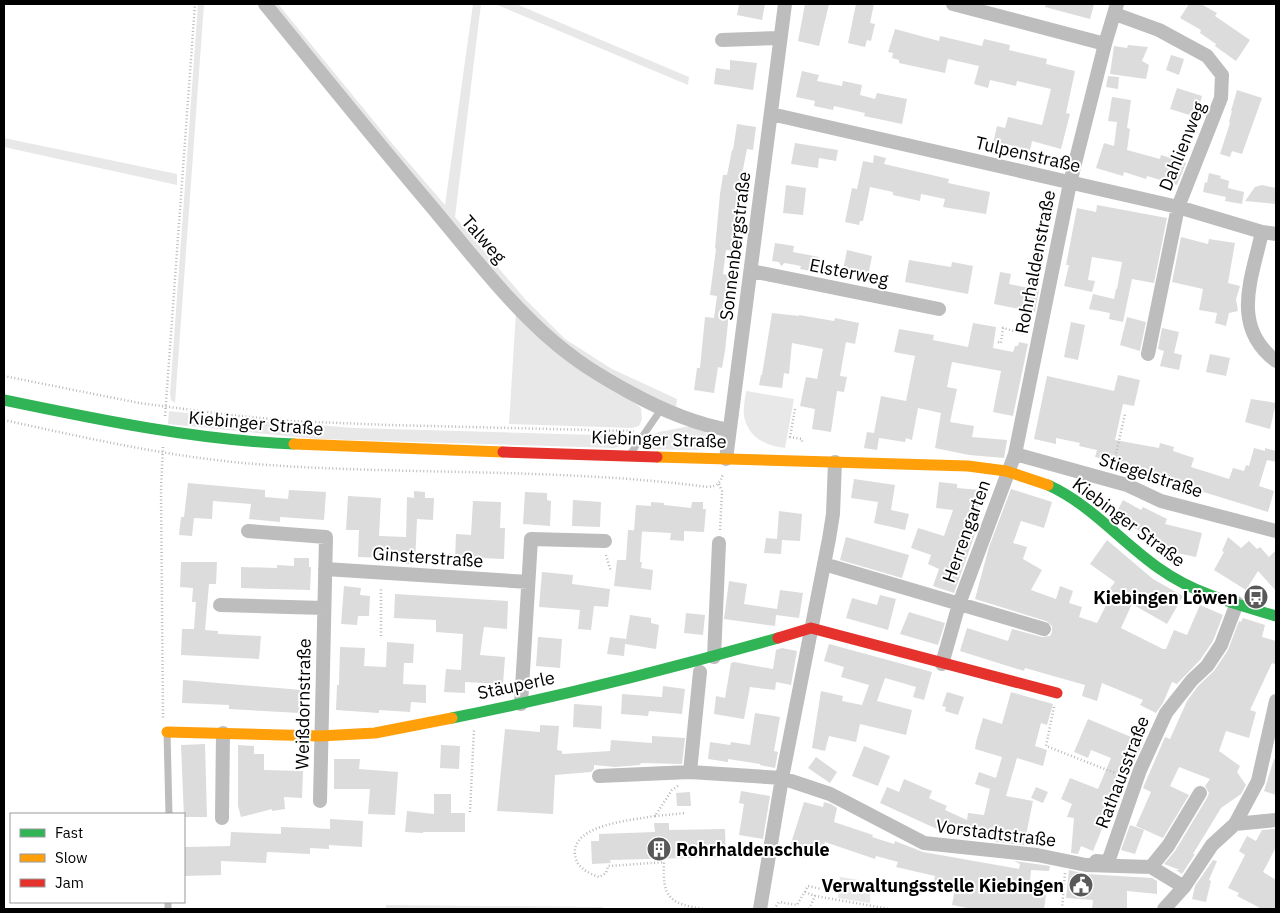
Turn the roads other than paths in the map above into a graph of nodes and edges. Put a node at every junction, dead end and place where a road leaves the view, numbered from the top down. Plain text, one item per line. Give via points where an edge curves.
1 (265, 4) edge
2 (785, 4) edge
3 (953, 4) edge
4 (1116, 9) edge
5 (780, 38) junction
6 (722, 40) dead end
7 (1105, 44) junction
8 (771, 114) junction
9 (1070, 183) junction
10 (1178, 207) junction
11 (1262, 232) junction
12 (1276, 234) edge
13 (752, 271) junction
14 (939, 309) dead end
15 (1148, 354) dead end
16 (1276, 361) edge
17 (4, 400) edge
18 (662, 408) junction
19 (729, 430) junction
20 (1015, 454) junction
21 (629, 456) junction
22 (726, 459) junction
23 (835, 462) junction
24 (1008, 471) junction
25 (248, 531) dead end
26 (1276, 531) edge
27 (604, 541) road end
28 (719, 543) road end
29 (824, 564) junction
30 (326, 569) junction
31 (528, 582) junction
32 (959, 604) junction
33 (1237, 604) junction
34 (220, 605) dead end
35 (324, 608) junction
36 (1276, 616) edge
37 (811, 628) junction
38 (1044, 629) dead end
39 (714, 657) junction
40 (942, 664) junction
41 (700, 672) dead end
42 (1057, 693) road end
43 (1276, 701) edge
44 (520, 704) junction
45 (167, 732) joint
46 (223, 733) junction
47 (320, 736) junction
48 (690, 772) junction
49 (599, 776) dead end
50 (782, 778) junction
51 (1200, 793) dead end
52 (320, 801) dead end
53 (168, 813) edge
54 (222, 818) dead end
55 (1276, 820) edge
56 (1235, 824) junction
57 (1086, 865) junction
58 (1151, 867) junction
59 (1184, 888) junction
60 (760, 909) edge
61 (1164, 909) edge

1 - 18 street, Talweg via 532,322 572,357
2 - 5 street, Sonnenbergstraße
3 - 7 street
4 - 7 street, Rohrhaldenstraße
4 - 10 street, Dahlienweg via 1207,56 1222,75 1221,98
5 - 6 street
5 - 8 street, Sonnenbergstraße
7 - 9 street, Rohrhaldenstraße
8 - 9 street, Tulpenstraße
8 - 13 street, Sonnenbergstraße
9 - 10 street, Tulpenstraße
9 - 20 street, Rohrhaldenstraße
10 - 11 street, Tulpenstraße
10 - 15 street, Dahlienweg
11 - 12 street, Tulpenstraße
11 - 16 street via 1247,311 1254,335
13 - 14 street, Elsterweg
13 - 19 street, Sonnenbergstraße
17 - 21 street, Kiebinger Straße via 115,423 237,441 324,447
18 - 19 street, Talweg via 696,422
18 - 21 lane
19 - 22 street, Sonnenbergstraße
20 - 24 street, Rohrhaldenstraße
20 - 26 street, Stiegelstraße via 1127,485 1161,501
21 - 22 street, Kiebinger Straße
22 - 23 street, Kiebinger Straße
23 - 24 street, Kiebinger Straße via 974,466
23 - 29 street via 833,514
24 - 32 street, Herrengarten
24 - 33 street, Kiebinger Straße via 1043,482 1072,497 1182,584
25 - 30 street, Weißdornstraße via 326,537
27 - 31 street via 531,539
28 - 39 street
29 - 32 street, Herrengarten
29 - 37 street
30 - 31 street, Ginsterstraße
30 - 35 street, Weißdornstraße
31 - 44 street
32 - 38 street, Herrengarten
32 - 40 street, Herrengarten
33 - 36 street, Kiebinger Straße
33 - 57 street, Rathausstraße via 1221,645 1166,713 1136,781 1108,862 1091,861
34 - 35 street
35 - 47 street, Weißdornstraße
37 - 39 street, Stäuperle
37 - 40 street
37 - 50 street
39 - 44 street, Stäuperle
40 - 42 street
41 - 48 street
43 - 56 street via 1258,781
44 - 47 street, Stäuperle via 376,733
45 - 46 street, Stäuperle
45 - 53 lane
46 - 47 street, Stäuperle
46 - 54 street
47 - 52 street, Weißdornstraße
48 - 49 street, Vorstadtstraße
48 - 50 street, Vorstadtstraße
50 - 57 street, Vorstadtstraße via 830,794 924,843
50 - 60 street
51 - 58 street via 1168,846
55 - 56 street
56 - 59 street via 1212,845
57 - 58 street, Vorstadtstraße
58 - 59 street
59 - 61 street

